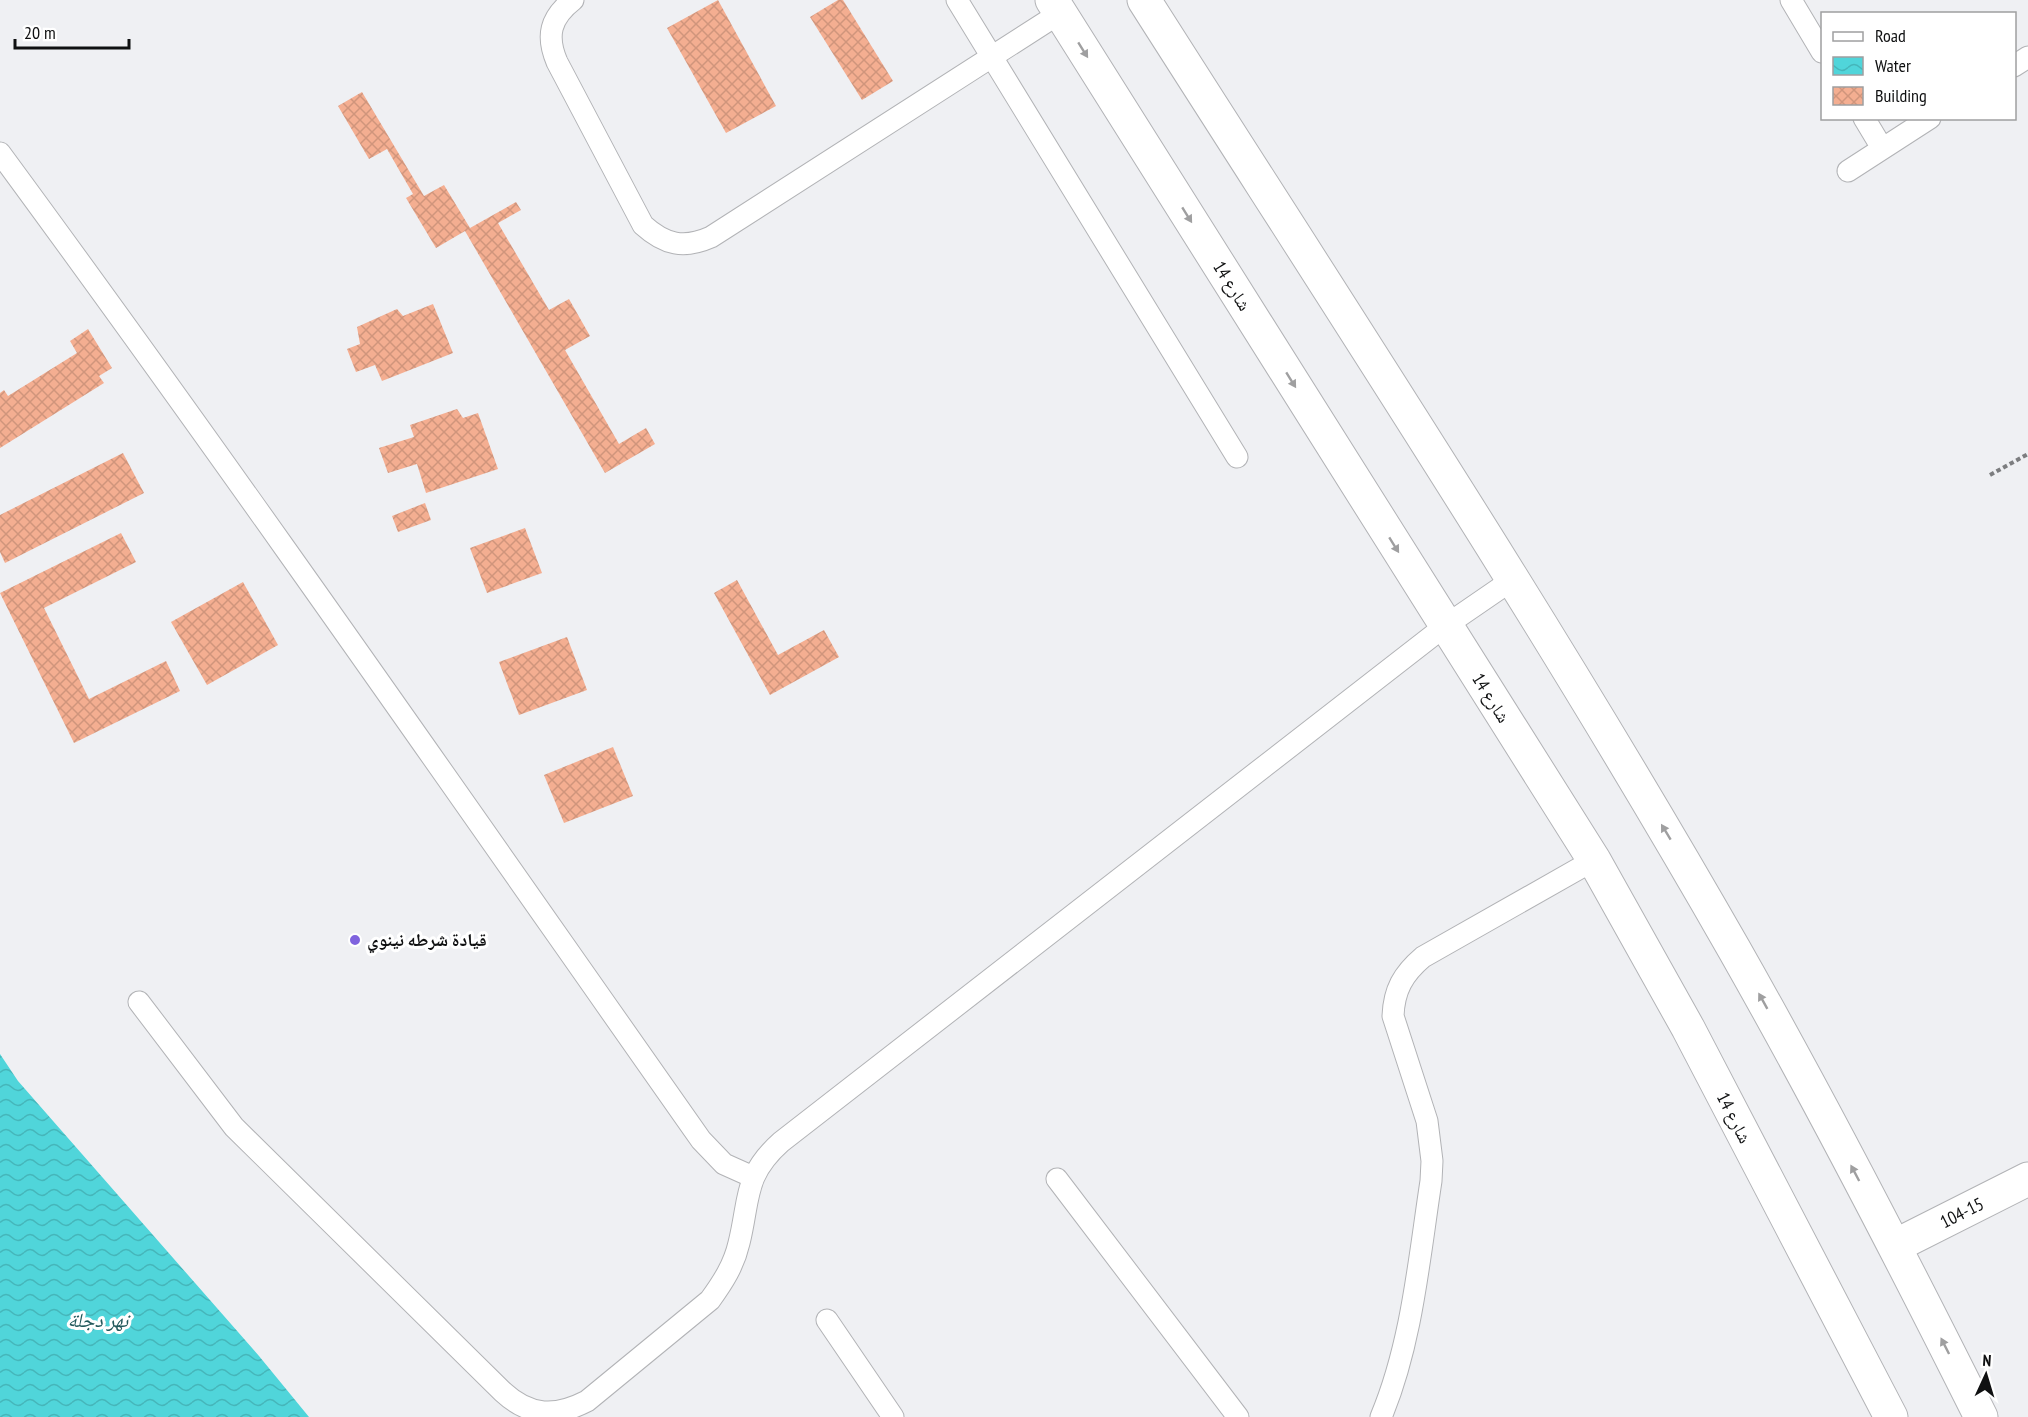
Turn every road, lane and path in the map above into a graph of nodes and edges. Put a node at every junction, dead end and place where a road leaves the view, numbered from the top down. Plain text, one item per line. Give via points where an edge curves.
1 (573, 0) edge
2 (957, 0) edge
3 (1144, 0) edge
4 (1791, 0) edge
5 (1056, 7) edge
6 (1821, 50) edge
7 (993, 57) junction
8 (1865, 120) edge
9 (1927, 120) edge
10 (1882, 148) junction
11 (0, 153) edge
12 (1848, 171) dead end
13 (2028, 454) edge
14 (1237, 457) dead end
15 (1990, 475) dead end
16 (1512, 580) junction
17 (1445, 626) junction
18 (1594, 860) junction
19 (139, 1002) dead end
20 (753, 1177) junction
21 (1057, 1179) dead end
22 (2028, 1179) edge
23 (1895, 1246) junction
24 (827, 1320) dead end
25 (893, 1417) edge
26 (1238, 1417) edge
27 (1382, 1417) edge
28 (1891, 1417) edge
29 (1981, 1417) edge

1 - 7 lane via 552,26 551,44 557,62 643,225 663,240 675,243 700,242 711,237
2 - 7 lane
3 - 16 street
4 - 6 lane
5 - 7 lane
5 -> 17 street, شارع 14
7 - 14 lane
8 - 10 lane
9 - 10 lane
10 - 12 lane
11 - 20 lane via 366,663 701,1140 724,1164
13 - 15 path
16 - 17 lane
23 -> 16 street via 1735,951
17 - 18 street, شارع 14
17 - 20 lane via 781,1142
18 - 27 lane via 1423,957 1399,982 1393,1016 1427,1121 1432,1161 1410,1318
18 - 28 street, شارع 14 via 1688,1028
19 - 20 lane via 234,1127 503,1392 528,1410 559,1413 587,1401 710,1300 733,1263
21 - 26 lane
22 - 23 street, 104-15
29 -> 23 street
24 - 25 lane

